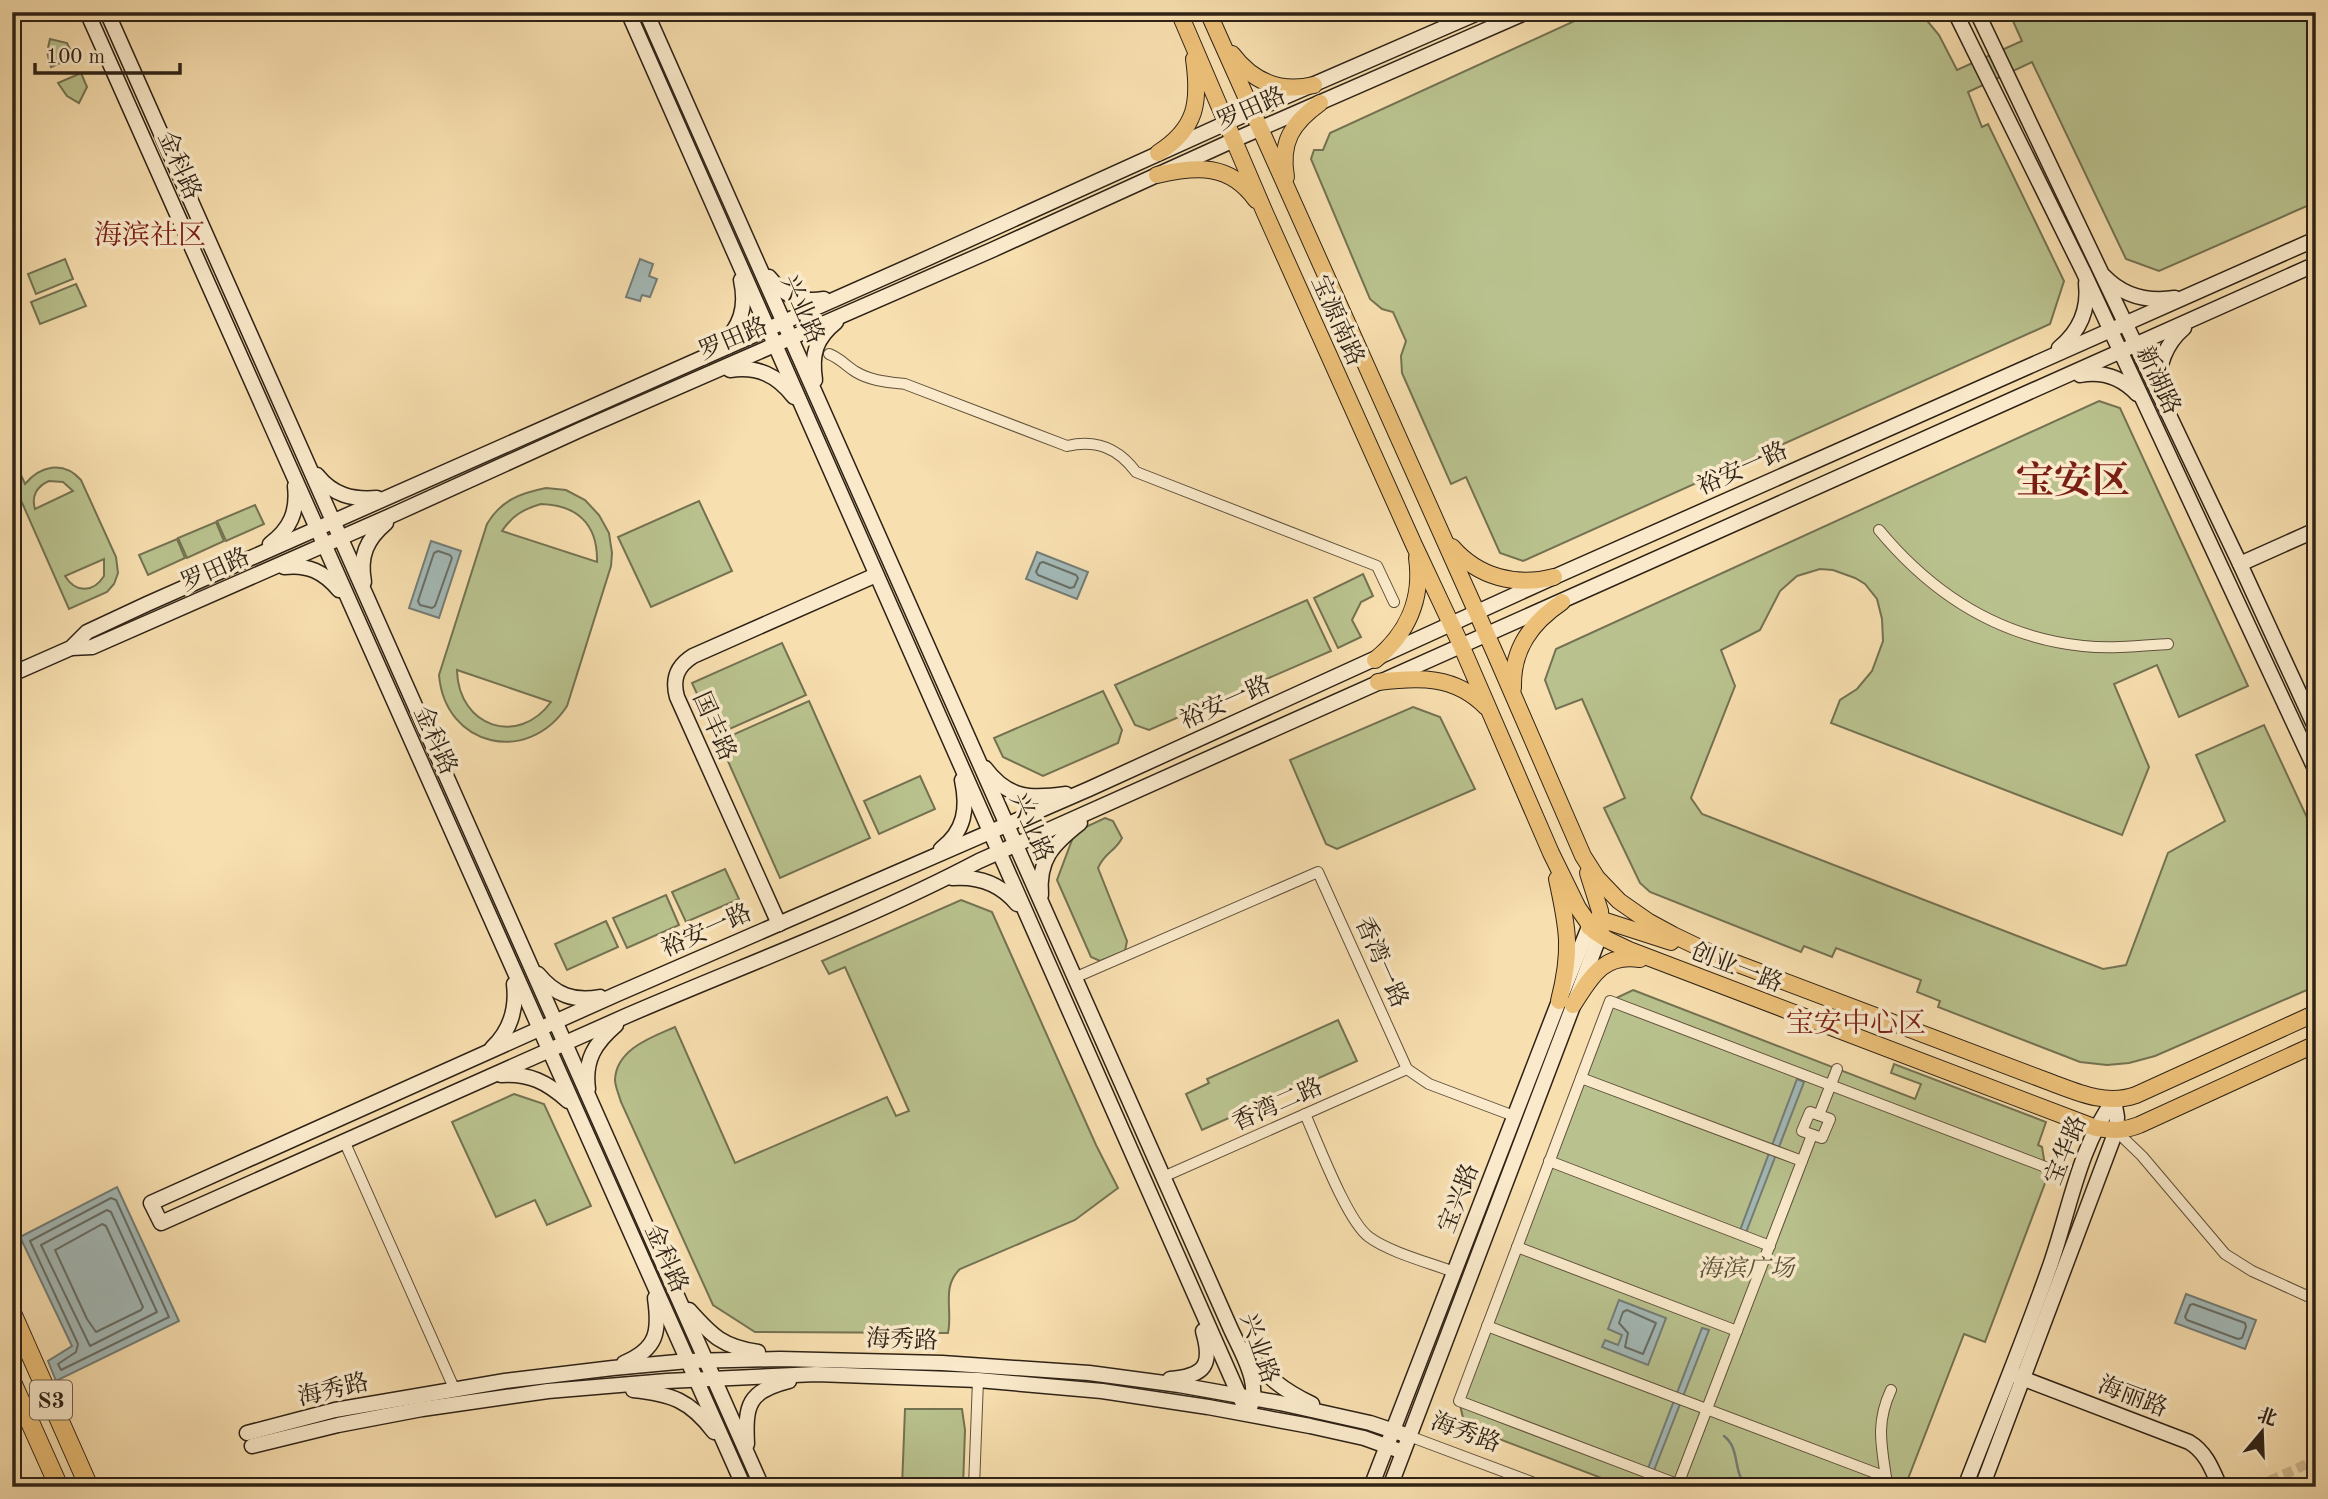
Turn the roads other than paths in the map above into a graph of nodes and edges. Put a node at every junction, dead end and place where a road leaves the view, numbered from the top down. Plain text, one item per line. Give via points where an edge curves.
1 (87, 12) edge
2 (107, 12) edge
3 (628, 12) edge
4 (646, 12) edge
5 (1179, 12) edge
6 (1208, 12) edge
7 (1480, 12) edge
8 (1527, 12) edge
9 (1955, 12) edge
10 (1976, 12) edge
11 (1191, 39) junction
12 (1220, 39) junction
13 (126, 55) junction
14 (109, 63) junction
15 (1314, 85) junction
16 (1320, 103) junction
17 (1252, 111) junction
18 (1226, 122) junction
19 (1260, 129) junction
20 (1234, 140) junction
21 (1158, 153) junction
22 (1157, 175) junction
23 (1288, 190) junction
24 (1265, 213) junction
25 (2082, 234) junction
26 (2067, 239) junction
27 (2316, 239) edge
28 (754, 254) junction
29 (737, 258) junction
30 (2316, 264) edge
31 (2090, 268) junction
32 (846, 294) junction
33 (2187, 296) junction
34 (853, 310) junction
35 (2200, 317) junction
36 (784, 322) junction
37 (2124, 323) junction
38 (768, 329) junction
39 (2110, 330) junction
40 (792, 338) junction
41 (776, 345) junction
42 (2136, 346) junction
43 (2121, 352) junction
44 (829, 354) dead end
45 (2052, 354) junction
46 (704, 357) junction
47 (711, 372) junction
48 (2061, 379) junction
49 (2160, 398) junction
50 (820, 402) junction
51 (2146, 405) junction
52 (805, 410) junction
53 (306, 460) junction
54 (290, 468) junction
55 (395, 494) junction
56 (397, 513) junction
57 (333, 522) junction
58 (317, 529) junction
59 (1879, 530) dead end
60 (2316, 530) edge
61 (1441, 533) junction
62 (340, 538) junction
63 (1414, 545) junction
64 (324, 546) junction
65 (256, 555) junction
66 (2240, 564) junction
67 (265, 572) junction
68 (876, 575) junction
69 (1554, 577) junction
70 (1394, 602) dead end
71 (1562, 602) junction
72 (371, 607) junction
73 (353, 609) junction
74 (1477, 613) junction
75 (1452, 625) junction
76 (2269, 628) junction
77 (1486, 634) junction
78 (2252, 634) junction
79 (2168, 644) dead end
80 (1461, 645) junction
81 (71, 648) junction
82 (1375, 660) junction
83 (12, 674) edge
84 (1378, 682) junction
85 (1514, 697) junction
86 (1490, 712) junction
87 (2316, 729) edge
88 (969, 740) junction
89 (953, 748) junction
90 (2316, 771) edge
91 (1089, 789) junction
92 (1095, 811) junction
93 (1006, 825) junction
94 (990, 832) junction
95 (1015, 846) junction
96 (999, 852) junction
97 (1550, 853) junction
98 (1583, 856) junction
99 (918, 863) junction
100 (928, 888) junction
101 (1042, 907) junction
102 (1027, 916) junction
103 (779, 924) junction
104 (1597, 927) junction
105 (1717, 956) junction
106 (527, 961) junction
107 (1664, 963) junction
108 (510, 966) junction
109 (1074, 978) junction
110 (615, 995) junction
111 (1566, 1003) junction
112 (2316, 1013) edge
113 (628, 1015) junction
114 (554, 1022) junction
115 (539, 1029) junction
116 (564, 1044) junction
117 (2316, 1044) edge
118 (548, 1051) junction
119 (484, 1055) junction
120 (1407, 1069) junction
121 (1837, 1069) dead end
122 (493, 1076) junction
123 (1581, 1077) junction
124 (1831, 1085) junction
125 (589, 1100) junction
126 (2114, 1100) junction
127 (573, 1106) junction
128 (1305, 1114) junction
129 (1514, 1116) junction
130 (2096, 1128) junction
131 (2116, 1131) junction
132 (345, 1143) junction
133 (1549, 1161) junction
134 (1802, 1161) junction
135 (2048, 1168) dead end
136 (1163, 1177) junction
137 (2072, 1192) junction
138 (2090, 1199) junction
139 (1770, 1246) junction
140 (1517, 1247) junction
141 (1454, 1272) junction
142 (651, 1279) junction
143 (679, 1299) junction
144 (1196, 1299) junction
145 (2316, 1300) edge
146 (12, 1312) edge
147 (1487, 1326) junction
148 (1737, 1331) junction
149 (1234, 1337) junction
150 (808, 1359) junction
151 (688, 1361) junction
152 (706, 1361) junction
153 (613, 1368) junction
154 (816, 1374) junction
155 (2016, 1376) junction
156 (714, 1379) junction
157 (696, 1380) junction
158 (978, 1380) junction
159 (1146, 1381) junction
160 (12, 1382) edge
161 (593, 1386) junction
162 (454, 1388) junction
163 (1891, 1390) dead end
164 (1239, 1395) junction
165 (1255, 1398) junction
166 (1707, 1410) junction
167 (1247, 1413) junction
168 (1339, 1416) junction
169 (1392, 1430) junction
170 (1409, 1436) junction
171 (1386, 1446) junction
172 (728, 1452) junction
173 (747, 1452) junction
174 (1403, 1452) junction
175 (1680, 1486) edge
176 (59, 1487) edge
177 (89, 1487) edge
178 (744, 1487) edge
179 (762, 1487) edge
180 (974, 1487) edge
181 (1371, 1487) edge
182 (1390, 1487) edge
183 (1545, 1487) edge
184 (1965, 1487) edge
185 (1982, 1487) edge
186 (2220, 1487) edge

1 - 14 main road, 金科路
2 - 13 main road, 金科路
3 - 29 main road, 兴业路
4 - 28 main road, 兴业路
5 - 11 main road, 宝源南路
6 - 12 main road, 宝源南路
7 - 15 main road, 罗田路
8 - 16 main road, 罗田路
9 - 26 main road, 新湖路
10 - 25 main road, 新湖路
11 - 18 main road, 宝源南路
11 - 21 main road via 1194,113 1182,135
12 - 15 main road via 1260,81 1289,88
12 - 17 main road, 宝源南路
13 - 14 main road via 114,51
13 - 53 main road, 金科路
14 - 54 main road, 金科路
15 - 17 main road, 罗田路
16 - 19 main road, 罗田路
16 - 23 main road via 1290,133 1284,157
17 - 18 main road, 罗田路
17 - 19 main road, 宝源南路
18 - 20 main road, 宝源南路
18 - 21 main road, 罗田路
19 - 20 main road, 罗田路
19 - 23 main road, 宝源南路
20 - 22 main road, 罗田路
20 - 24 main road, 宝源南路
21 - 32 main road, 罗田路
22 - 24 main road via 1198,168 1225,174 1251,193
22 - 34 main road, 罗田路
23 - 61 main road, 宝源南路
24 - 63 main road, 宝源南路
25 - 26 main road via 2079,244
25 - 31 main road, 新湖路
26 - 31 main road, 新湖路
27 - 33 main road, 裕安一路
28 - 32 main road via 776,286 792,298 818,300
28 - 36 main road, 兴业路
29 - 38 main road, 兴业路
29 - 46 main road via 744,301 740,320 726,341
30 - 35 main road, 裕安一路
31 - 33 main road via 2130,294 2164,299
31 - 37 main road, 新湖路
31 - 39 main road, 新湖路
31 - 45 main road via 2084,315 2074,334
32 - 36 main road, 罗田路
33 - 37 main road, 裕安一路
34 - 40 main road, 罗田路
34 - 50 main road via 827,329 815,348 813,371
35 - 42 main road, 裕安一路
35 - 49 main road via 2180,331 2166,350 2159,373
36 - 38 main road, 罗田路
36 - 40 main road, 兴业路
37 - 39 main road, 裕安一路
37 - 42 main road, 新湖路
38 - 41 main road, 兴业路
38 - 46 main road, 罗田路
39 - 43 main road, 新湖路
39 - 45 main road, 裕安一路
40 - 41 main road, 罗田路
40 - 50 main road, 兴业路
41 - 47 main road, 罗田路
41 - 52 main road, 兴业路
42 - 43 main road, 裕安一路
42 - 49 main road, 新湖路
43 - 48 main road, 裕安一路
43 - 51 main road, 新湖路
44 - 70 street via 880,382 905,384 1067,446 1104,446 1117,452 1136,472 1377,566
45 - 69 main road, 裕安一路
46 - 55 main road, 罗田路
47 - 52 main road via 763,371 784,385
47 - 56 main road, 罗田路
48 - 51 main road via 2112,376 2126,383
48 - 71 main road, 裕安一路
49 - 66 main road, 新湖路
50 - 88 main road, 兴业路
51 - 78 main road, 新湖路
52 - 68 main road, 兴业路
53 - 55 main road via 329,488 342,495 367,499
53 - 57 main road, 金科路
54 - 58 main road, 金科路
54 - 65 main road via 296,495 292,519 285,532
55 - 57 main road, 罗田路
56 - 62 main road, 罗田路
56 - 72 main road via 375,532 364,552 362,570
57 - 58 main road, 罗田路
57 - 62 main road, 金科路
58 - 64 main road, 金科路
58 - 65 main road, 罗田路
59 - 79 street via 1936,588 1996,623 2082,646
60 - 66 main road
61 - 69 main road via 1464,559 1488,573 1527,582
61 - 74 main road, 宝源南路
62 - 64 main road, 罗田路
62 - 72 main road, 金科路
63 - 75 main road, 宝源南路
63 - 82 main road via 1419,578 1415,605 1403,631
64 - 67 main road, 罗田路
64 - 73 main road, 金科路
65 - 81 main road, 罗田路 via 87,632
66 - 76 main road, 新湖路
67 - 73 main road via 293,566 314,569
67 - 81 main road, 罗田路 via 92,648
68 - 89 main road, 兴业路
68 - 103 main road, 国丰路 via 693,656 676,673 677,697
69 - 74 main road, 裕安一路
71 - 77 main road, 裕安一路
71 - 85 main road via 1537,621 1524,639 1515,660
72 - 106 main road, 金科路
73 - 108 main road, 金科路
74 - 75 main road, 裕安一路
74 - 77 main road, 宝源南路
75 - 80 main road, 宝源南路
75 - 82 main road, 裕安一路
76 - 78 main road via 2258,622
76 - 87 main road, 新湖路
77 - 80 main road, 裕安一路
77 - 85 main road, 创业一路
78 - 90 main road, 新湖路
80 - 84 main road, 裕安一路
80 - 86 main road
81 - 83 main road, 罗田路
82 - 91 main road, 裕安一路
84 - 86 main road via 1442,681 1469,692
84 - 92 main road, 裕安一路
85 - 98 main road, 创业一路
86 - 97 main road
88 - 91 main road via 988,772 1017,794 1041,797
88 - 93 main road, 兴业路
89 - 94 main road, 兴业路
89 - 99 main road via 965,798 963,821 944,847
91 - 93 main road, 裕安一路
92 - 95 main road, 裕安一路
92 - 101 main road via 1064,835 1047,856 1040,881
93 - 94 main road, 裕安一路
93 - 95 main road, 兴业路
94 - 96 main road, 兴业路
94 - 99 main road, 裕安一路
95 - 96 main road, 裕安一路
95 - 101 main road, 兴业路
96 - 100 main road, 裕安一路
96 - 102 main road, 兴业路
97 - 104 main road
97 - 111 main road via 1569,941
98 - 104 main road
98 - 105 main road, 创业一路 via 1604,887 1628,908
99 - 103 main road, 裕安一路
100 - 102 main road via 951,878 980,879 1006,892
100 - 113 main road, 裕安一路
101 - 109 main road, 兴业路
102 - 144 main road, 兴业路
103 - 110 main road, 裕安一路
104 - 105 main road
104 - 107 main road, 创业一路
104 - 111 main road, 宝兴路
105 - 126 main road, 创业一路 via 2088,1096
106 - 110 main road via 549,986 568,997
106 - 114 main road, 金科路
107 - 111 main road via 1624,958 1609,963
107 - 130 main road, 创业一路
108 - 115 main road, 金科路
108 - 119 main road via 516,997 513,1017
109 - 120 street, 香湾一路 via 1318,872
109 - 136 main road, 兴业路
110 - 114 main road, 裕安一路
111 - 129 main road, 宝兴路
111 - 170 main road, 宝兴路
112 - 126 main road, 创业一路 via 2136,1095
113 - 116 main road, 裕安一路
113 - 125 main road via 591,1054
114 - 115 main road, 裕安一路
114 - 116 main road, 金科路
115 - 118 main road, 金科路
115 - 119 main road, 裕安一路
116 - 118 main road, 裕安一路
116 - 125 main road, 金科路
117 - 131 main road, 创业一路 via 2154,1119
118 - 122 main road, 裕安一路
118 - 127 main road, 金科路
119 - 132 main road, 裕安一路 via 152,1203 161,1223
120 - 128 street, 香湾二路
120 - 129 street via 1429,1084
121 - 124 street
122 - 127 main road via 536,1078
122 - 132 main road, 裕安一路
123 - 124 street via 1610,1001
123 - 133 street
123 - 134 street
124 - 134 street via 1819,1115 1810,1112 1802,1131 1812,1135
124 - 135 street
125 - 143 main road, 金科路
126 - 130 main road, 宝华路
126 - 131 main road, 宝华路
127 - 142 main road, 金科路
128 - 136 street, 香湾二路
128 - 141 street via 1362,1231 1382,1245
129 - 141 main road, 宝兴路
130 - 131 main road, 创业一路
130 - 137 main road, 宝华路
131 - 138 main road, 宝华路
131 - 145 street via 2225,1254
132 - 162 street
133 - 139 street
133 - 140 street
134 - 139 street
136 - 149 main road, 兴业路
137 - 138 main road via 2085,1186
137 - 155 main road, 宝华路
138 - 155 main road, 宝华路
139 - 148 street
140 - 147 street
140 - 148 street
141 - 169 main road, 宝兴路
142 - 151 main road, 金科路
142 - 153 main road via 657,1318 652,1343 643,1353
143 - 150 main road via 713,1337 729,1346
143 - 152 main road, 金科路
144 - 159 main road via 1208,1351 1205,1364 1190,1376
144 - 164 main road, 兴业路
146 - 177 highway, S3
147 - 166 street
147 - 175 street via 1459,1401
148 - 166 street
149 - 165 main road, 兴业路 via 1254,1384
149 - 168 main road via 1278,1385
150 - 152 main road, 海秀路
150 - 159 main road, 海秀路 via 942,1363
151 - 152 main road, 海秀路
151 - 153 main road, 海秀路
151 - 157 main road, 金科路
152 - 156 main road, 金科路
153 - 162 main road, 海秀路
154 - 156 main road, 海秀路
154 - 158 main road, 海秀路
154 - 173 main road via 766,1388 752,1399 746,1413
155 - 184 main road, 宝华路
155 - 185 main road, 宝华路
155 - 186 main road, 海丽路 via 2189,1442 2207,1459
156 - 157 main road, 海秀路
156 - 173 main road, 金科路
157 - 161 main road, 海秀路
157 - 172 main road, 金科路
158 - 167 main road, 海秀路 via 1102,1391
158 - 180 street
159 - 164 main road, 海秀路
160 - 176 highway, S3
161 - 162 main road, 海秀路 via 249,1439 335,1410
161 - 172 main road via 676,1399 700,1415
163 - 166 street via 1880,1429 1886,1477
164 - 165 main road, 海秀路
164 - 167 main road, 兴业路
165 - 167 main road, 兴业路
165 - 168 main road, 海秀路
166 - 175 street
167 - 171 main road, 海秀路
168 - 169 main road, 海秀路
169 - 170 main road, 海秀路
169 - 171 main road, 宝兴路
170 - 174 main road, 宝兴路
170 - 183 street, 海秀路
171 - 174 main road, 海秀路
171 - 181 main road, 宝兴路
172 - 178 main road, 金科路
173 - 179 main road, 金科路
174 - 182 main road, 宝兴路

